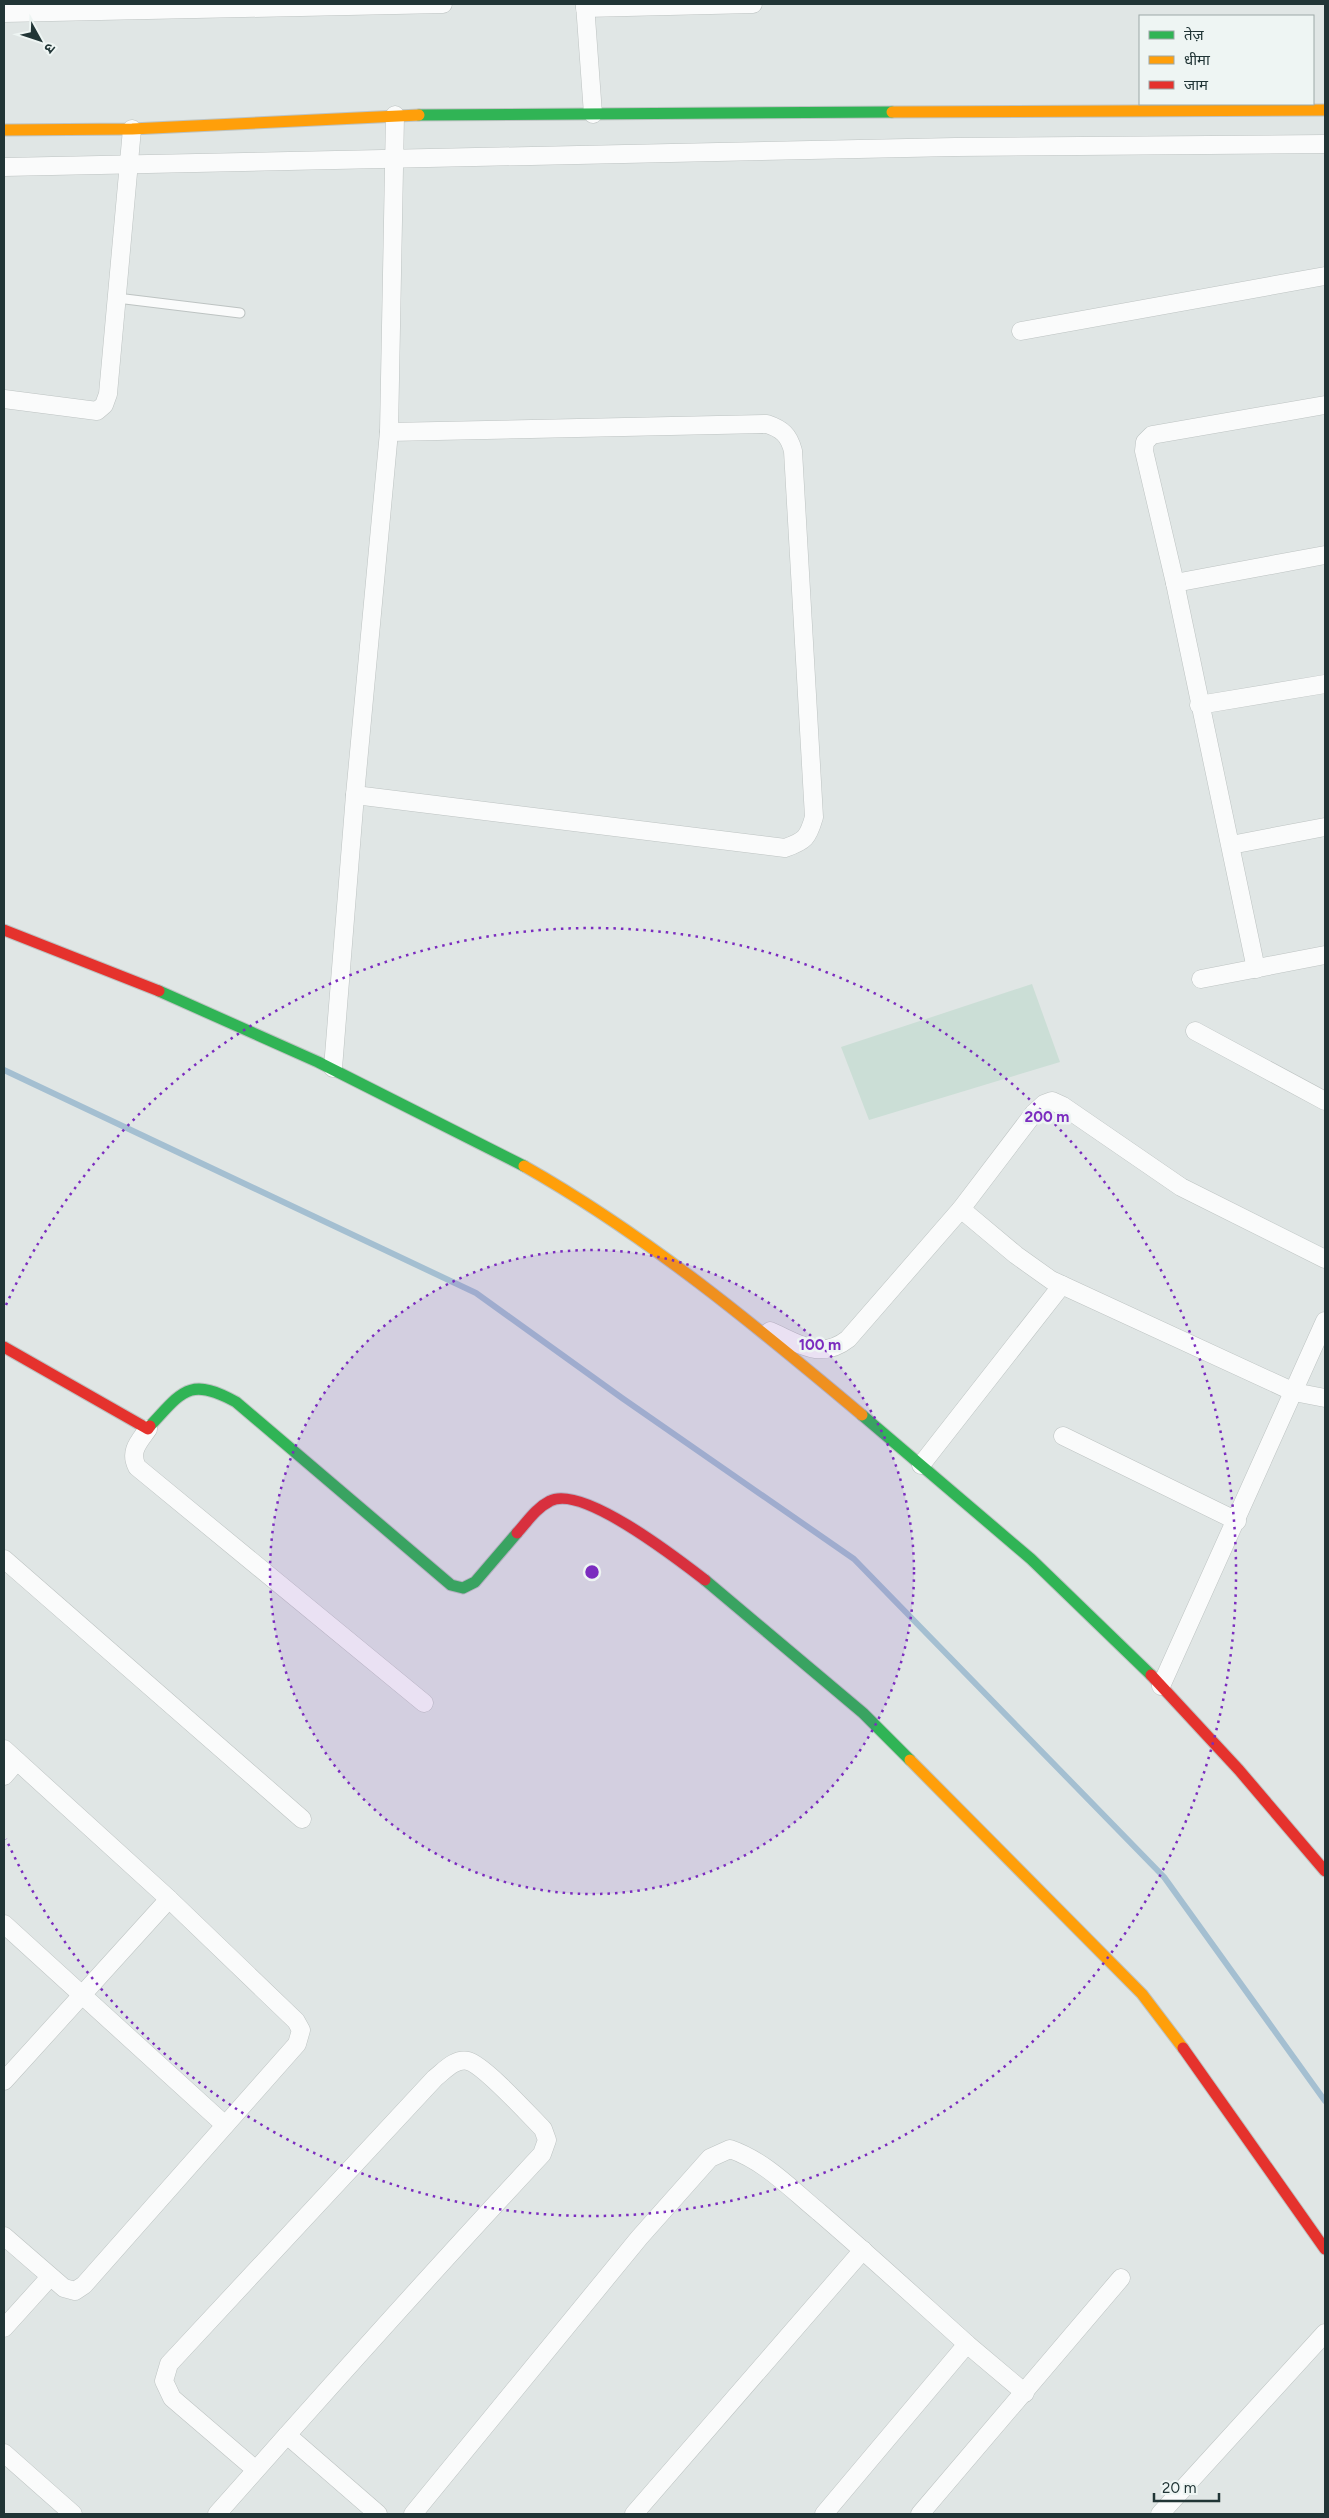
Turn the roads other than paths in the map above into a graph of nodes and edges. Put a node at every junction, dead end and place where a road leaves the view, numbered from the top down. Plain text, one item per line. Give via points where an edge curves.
1 (443, 4) edge
2 (754, 4) edge
3 (364, 5) edge
4 (585, 6) edge
5 (4, 13) edge
6 (1325, 110) edge
7 (592, 114) junction
8 (395, 115) junction
9 (4, 130) edge
10 (132, 130) junction
11 (1325, 144) edge
12 (394, 158) junction
13 (128, 164) junction
14 (4, 167) edge
15 (1325, 276) edge
16 (117, 298) junction
17 (240, 312) dead end
18 (1021, 331) dead end
19 (4, 399) edge
20 (1325, 404) edge
21 (389, 432) junction
22 (1325, 555) edge
23 (1175, 583) junction
24 (1325, 684) edge
25 (1199, 705) junction
26 (355, 795) junction
27 (1325, 827) edge
28 (1231, 845) junction
29 (4, 930) edge
30 (1325, 955) edge
31 (1256, 969) junction
32 (1201, 979) dead end
33 (1195, 1031) dead end
34 (333, 1068) junction
35 (1325, 1101) edge
36 (961, 1209) junction
37 (1325, 1259) edge
38 (1062, 1285) junction
39 (1325, 1321) edge
40 (752, 1324) junction
41 (4, 1347) edge
42 (1294, 1392) junction
43 (1325, 1398) edge
44 (148, 1430) junction
45 (1063, 1436) dead end
46 (922, 1465) junction
47 (1237, 1521) junction
48 (7, 1567) edge
49 (1161, 1686) junction
50 (424, 1703) dead end
51 (4, 1749) edge
52 (17, 1761) junction
53 (4, 1776) edge
54 (302, 1819) dead end
55 (1325, 1871) edge
56 (169, 1899) junction
57 (4, 1924) edge
58 (81, 1996) junction
59 (4, 2081) edge
60 (225, 2125) junction
61 (4, 2236) edge
62 (1325, 2249) edge
63 (863, 2250) junction
64 (50, 2277) junction
65 (1121, 2278) dead end
66 (4, 2328) edge
67 (1325, 2333) edge
68 (967, 2344) junction
69 (1025, 2393) junction
70 (287, 2435) junction
71 (4, 2453) edge
72 (256, 2470) junction
73 (73, 2514) edge
74 (217, 2514) edge
75 (378, 2514) edge
76 (413, 2514) edge
77 (634, 2514) edge
78 (824, 2514) edge
79 (920, 2514) edge
80 (1160, 2514) edge

1 - 3 street
2 - 4 street
3 - 5 street
4 - 7 street
6 - 7 street
7 - 8 street
8 - 10 street
8 - 12 street
9 - 10 street
10 - 13 street
11 - 12 street via 955,147
12 - 13 street
12 - 21 street
13 - 14 street
13 - 16 street
15 - 18 street
16 - 17 lane
16 - 19 street via 108,394 104,405 97,411
20 - 23 street via 1147,438 1144,451
21 - 26 street
21 - 26 street via 767,424 780,429 790,439 793,451 814,817 809,834 800,843 784,848
22 - 23 street
23 - 25 street
24 - 25 street
25 - 28 street
26 - 34 street
27 - 28 street
28 - 31 street
29 - 34 street via 188,1002
30 - 31 street
31 - 32 street
33 - 35 street
34 - 40 street via 527,1167 629,1233
36 - 37 street via 1034,1113 1052,1101 1181,1188
36 - 38 street via 1033,1268
36 - 40 street via 837,1348 812,1349
38 - 42 street
38 - 46 street
39 - 42 street
40 - 46 street
41 - 44 street
42 - 43 street
42 - 47 street
44 - 50 street via 134,1450 132,1458 137,1467
44 - 62 street via 186,1390 203,1386 218,1390 451,1584 463,1588 475,1582 535,1512 551,1500 570,1499 592,1506 654,1542 714,1587 863,1713 1136,1987 1206,2078
45 - 47 street
46 - 49 street via 1085,1609
47 - 49 street
48 - 54 street
49 - 55 street via 1273,1808
51 - 52 street
52 - 53 street
52 - 56 street
56 - 58 street
56 - 60 street via 296,2021 301,2030 296,2044
57 - 58 street
58 - 59 street
58 - 60 street
60 - 64 street via 84,2284 74,2291
61 - 64 street
63 - 68 street
63 - 76 street via 747,2155 730,2149 710,2158 639,2238
63 - 77 street
64 - 66 street
65 - 69 street
67 - 80 street
68 - 69 street
68 - 78 street
69 - 79 street
70 - 72 street
70 - 72 street via 396,2311 542,2154 547,2140 543,2129 481,2068 468,2061 456,2062 435,2078 170,2364 164,2382 172,2398
70 - 75 street
71 - 73 street
72 - 74 street

